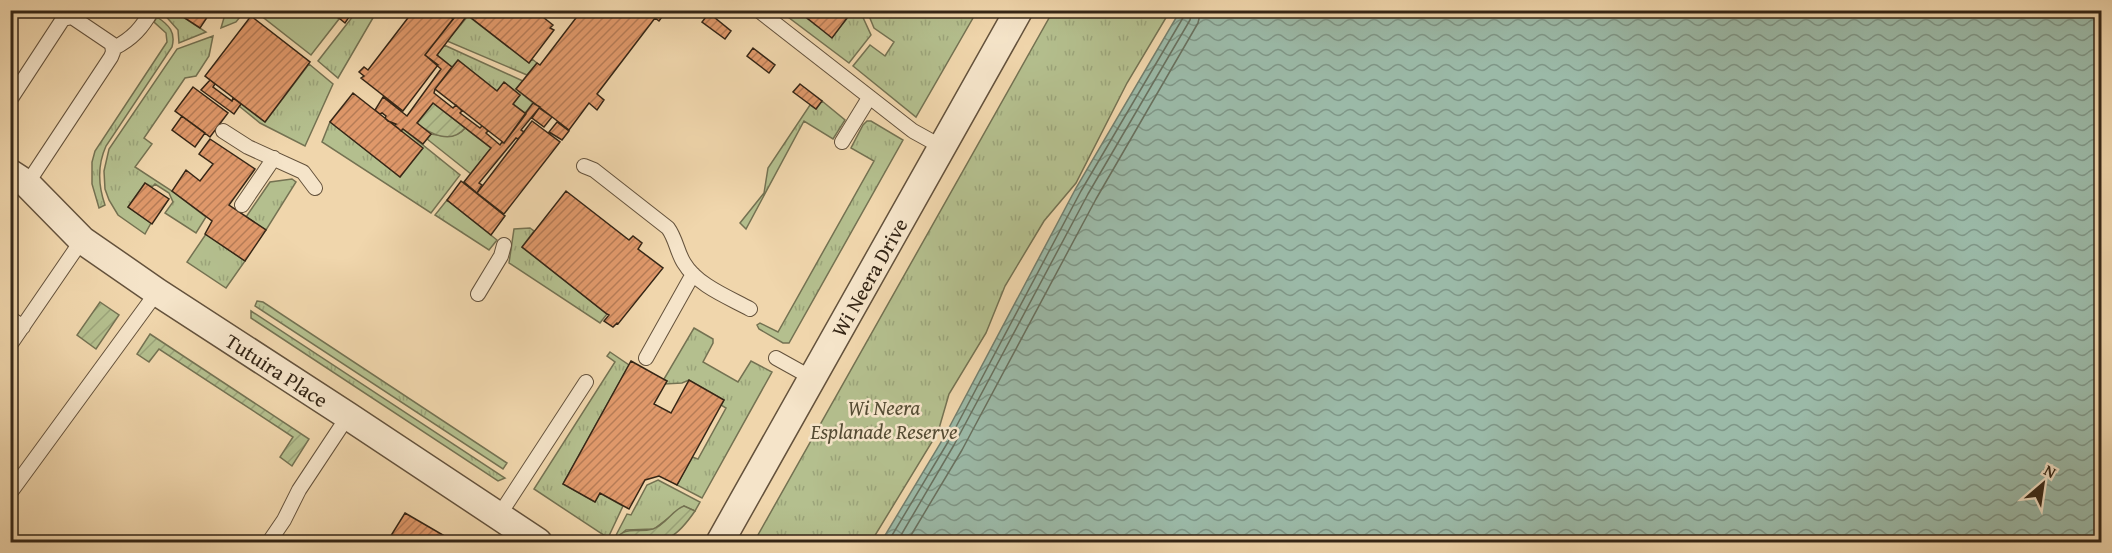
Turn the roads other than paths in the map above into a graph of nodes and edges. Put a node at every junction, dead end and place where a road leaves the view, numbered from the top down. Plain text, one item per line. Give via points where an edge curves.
1 (152, 10) edge
2 (758, 10) edge
3 (1019, 10) edge
4 (67, 14) edge
5 (114, 48) junction
6 (869, 98) junction
7 (10, 100) edge
8 (223, 131) dead end
9 (842, 142) dead end
10 (942, 147) junction
11 (274, 158) junction
12 (584, 166) dead end
13 (19, 178) edge
14 (315, 188) dead end
15 (242, 205) dead end
16 (82, 240) junction
17 (504, 245) dead end
18 (693, 274) junction
19 (157, 292) junction
20 (478, 294) dead end
21 (750, 309) dead end
22 (10, 318) edge
23 (23, 327) junction
24 (10, 345) edge
25 (646, 358) dead end
26 (776, 358) dead end
27 (812, 378) junction
28 (586, 382) dead end
29 (348, 416) junction
30 (10, 493) edge
31 (498, 517) junction
32 (535, 542) edge
33 (269, 543) edge
34 (720, 543) edge

1 - 5 lane via 132,37
2 - 6 lane
3 - 10 street, Wi Neera Drive
4 - 5 lane
4 - 7 lane
5 - 13 lane, Tutuira Place
6 - 9 lane
6 - 10 lane
8 - 11 lane
10 - 27 street, Wi Neera Drive
11 - 14 lane via 303,172
11 - 15 lane
12 - 18 lane via 668,228
13 - 16 street, Tutuira Place
16 - 19 street, Tutuira Place
16 - 23 lane
17 - 20 lane
18 - 21 lane
18 - 25 lane
19 - 29 street, Tutuira Place
19 - 30 lane
22 - 23 lane
23 - 24 lane
26 - 27 lane
27 - 34 street, Wi Neera Drive
28 - 31 lane
29 - 31 street, Tutuira Place
29 - 33 lane
31 - 32 street, Tutuira Place

